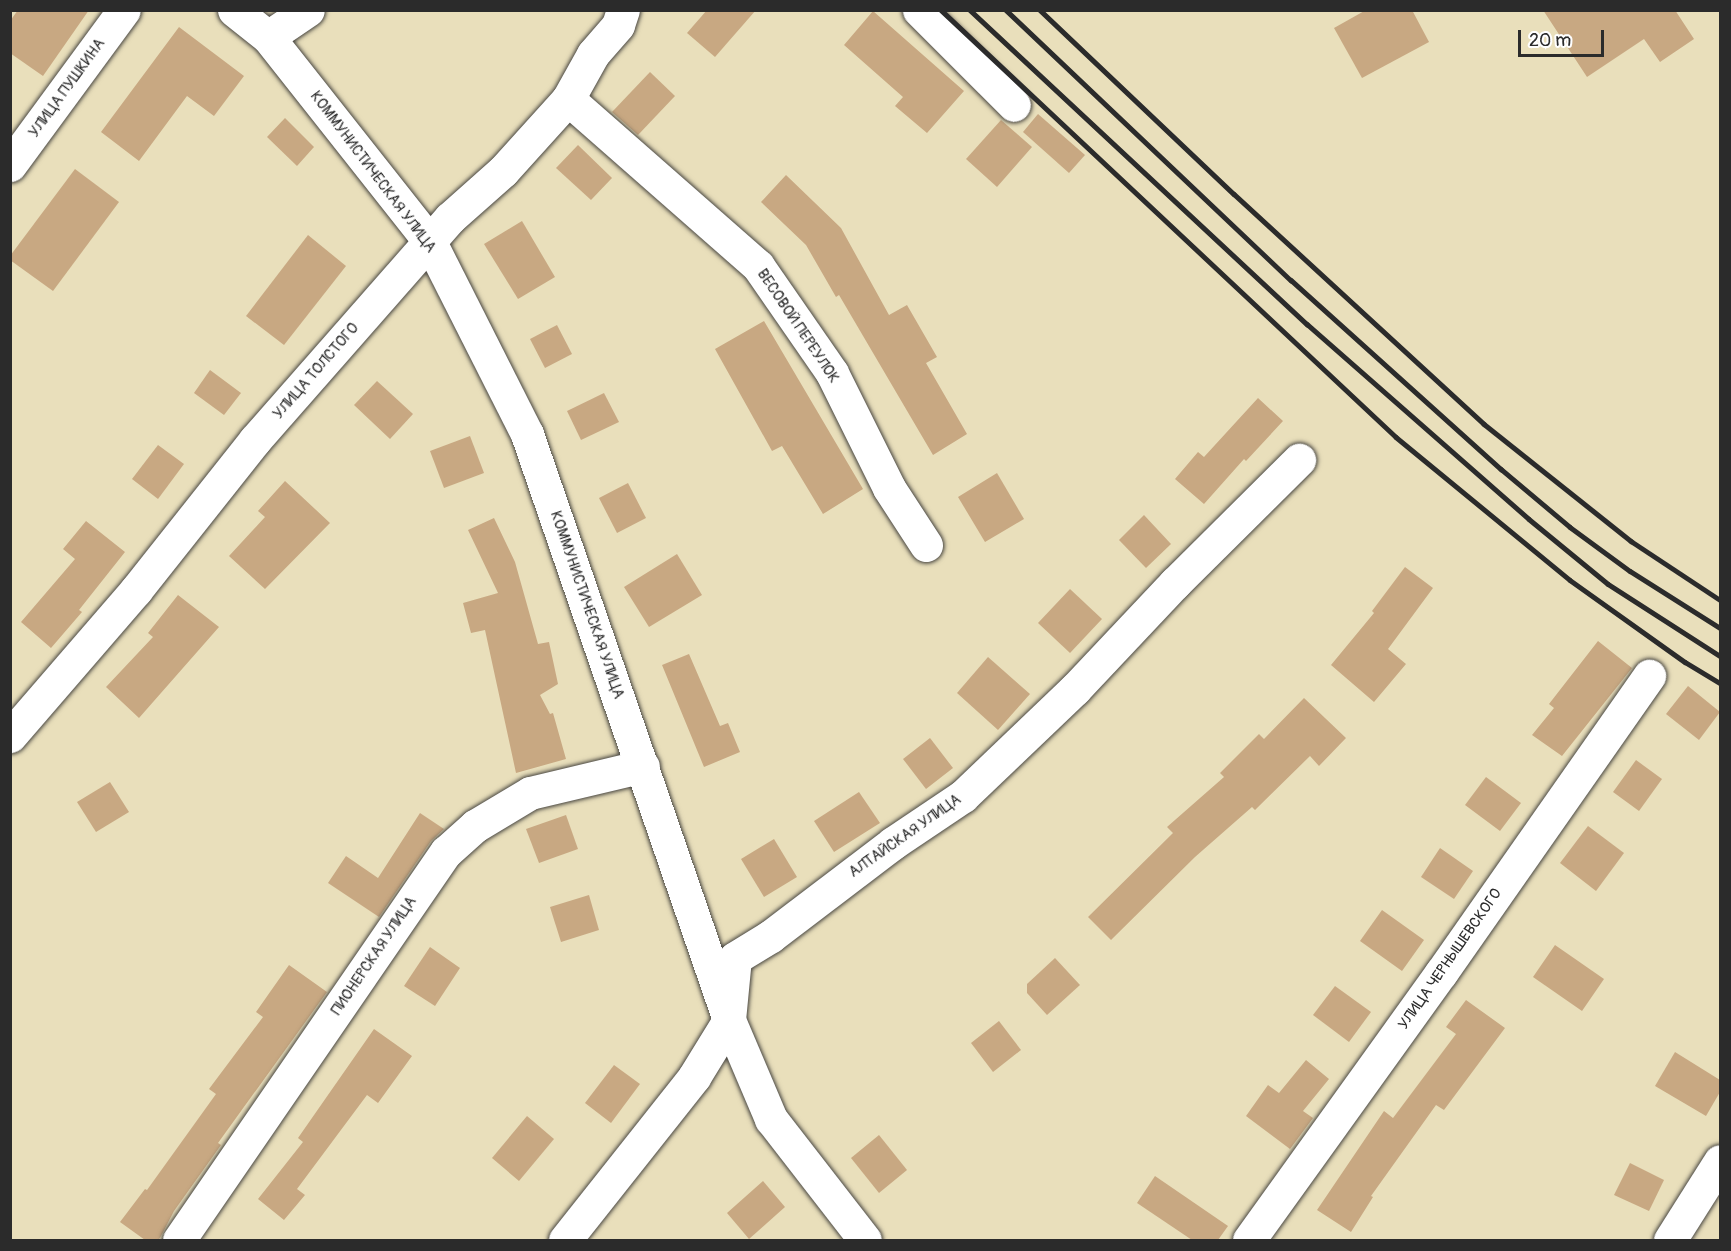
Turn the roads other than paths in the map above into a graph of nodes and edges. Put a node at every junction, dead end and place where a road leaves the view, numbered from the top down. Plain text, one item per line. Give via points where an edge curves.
1 (124, 10) edge
2 (234, 10) edge
3 (308, 10) edge
4 (623, 10) edge
5 (919, 10) edge
6 (268, 37) junction
7 (568, 99) junction
8 (1014, 105) dead end
9 (10, 165) edge
10 (430, 242) junction
11 (1299, 460) dead end
12 (926, 544) dead end
13 (1649, 676) dead end
14 (10, 736) edge
15 (643, 766) junction
16 (729, 1020) junction
17 (1720, 1161) edge
18 (179, 1240) edge
19 (565, 1240) edge
20 (865, 1240) edge
21 (1249, 1240) edge
22 (1670, 1240) edge

1 - 9 street, УЛИЦА ПУШКИНА
2 - 6 street, КОММУНИСТИЧЕСКАЯ УЛИЦА
3 - 6 street
4 - 7 street, УЛИЦА ТОЛСТОГО via 618,25 593,54
5 - 8 street
6 - 10 street, КОММУНИСТИЧЕСКАЯ УЛИЦА
7 - 10 street, УЛИЦА ТОЛСТОГО via 503,171 450,218
7 - 12 street, ВЕСОВОЙ ПЕРЕУЛОК via 758,266 832,373 889,488
10 - 14 street, УЛИЦА ТОЛСТОГО via 255,440 136,590
10 - 15 street, КОММУНИСТИЧЕСКАЯ УЛИЦА via 526,434
11 - 16 street, АЛТАЙСКАЯ УЛИЦА via 1075,689 963,796 735,958
13 - 21 street, УЛИЦА ЧЕРНЫШЕВСКОГО
15 - 16 street, КОММУНИСТИЧЕСКАЯ УЛИЦА
15 - 18 street, ПИОНЕРСКАЯ УЛИЦА via 530,794 476,826 446,852
16 - 19 street, АЛТАЙСКАЯ УЛИЦА via 694,1077
16 - 20 street, КОММУНИСТИЧЕСКАЯ УЛИЦА via 771,1119
17 - 22 street

